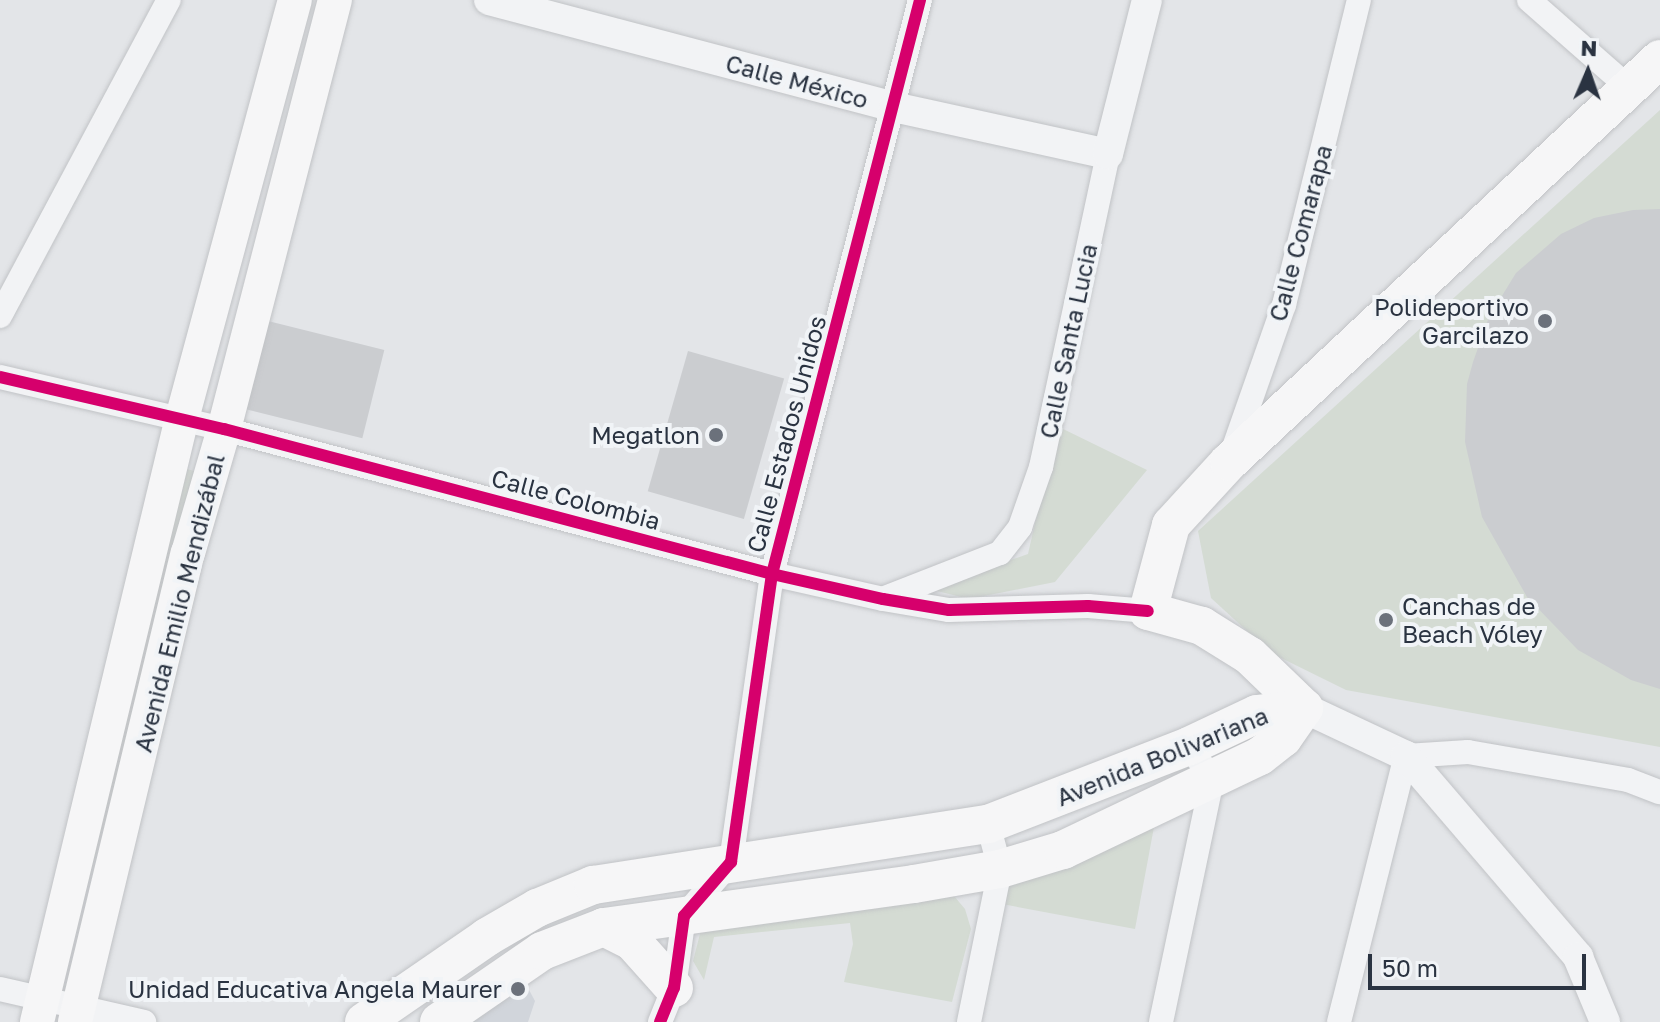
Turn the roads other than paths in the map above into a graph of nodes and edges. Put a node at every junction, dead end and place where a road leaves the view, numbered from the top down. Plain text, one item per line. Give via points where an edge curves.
1 (169, 0) edge
2 (295, 0) edge
3 (335, 0) edge
4 (489, 0) edge
5 (920, 0) edge
6 (1147, 0) edge
7 (1359, 0) edge
8 (1529, 0) edge
9 (1660, 59) edge
10 (1628, 87) junction
11 (894, 107) junction
12 (1108, 154) junction
13 (0, 316) edge
14 (0, 377) edge
15 (181, 422) junction
16 (224, 429) junction
17 (1229, 462) junction
18 (772, 574) junction
19 (883, 599) junction
20 (1148, 611) junction
21 (1304, 708) junction
22 (1189, 746) junction
23 (1406, 756) junction
24 (1212, 779) junction
25 (1660, 792) edge
26 (988, 824) junction
27 (731, 862) junction
28 (1000, 869) junction
29 (684, 916) junction
30 (604, 927) junction
31 (0, 989) edge
32 (40, 1010) edge
33 (672, 1011) edge
34 (77, 1013) edge
35 (144, 1022) edge
36 (364, 1022) edge
37 (439, 1022) edge
38 (969, 1022) edge
39 (1161, 1022) edge
40 (1339, 1022) edge
41 (1605, 1022) edge

1 - 13 street
2 - 15 main road, Avenida Emilio Mendizábal
3 - 16 main road, Avenida Emilio Mendizábal
4 - 11 street, Calle México
5 - 11 street, Calle Estados Unidos
6 - 12 street, Calle Santa Lucia
7 - 17 street, Calle Comarapa via 1284,305
8 - 10 street
9 - 10 main road
10 - 17 main road
11 - 12 street, Calle México
11 - 18 street, Calle Estados Unidos
12 - 19 street, Calle Santa Lucia via 1041,467 1020,527 1000,553
14 - 15 street, Calle Colombia
15 - 16 street, Calle Colombia
15 - 32 main road, Avenida Emilio Mendizábal
16 - 18 street, Calle Colombia
16 - 34 main road, Avenida Emilio Mendizábal via 188,553
17 - 20 main road via 1171,525
18 - 19 street, Calle Colombia
18 - 27 street, Calle Estados Unidos
19 - 20 street, Calle Colombia via 949,610 1088,606
20 - 21 main road, Calle Colombia via 1202,626 1238,648
21 - 22 main road, Avenida Bolivariana via 1257,714
21 - 23 street, Calle Colombia
21 - 24 main road, Avenida Bolivariana via 1283,738 1260,756
22 - 24 street
22 - 26 main road, Avenida Bolivariana
23 - 25 street via 1468,752 1628,780
23 - 40 street
23 - 41 street via 1578,957
24 - 28 main road, Avenida Bolivariana via 1075,845
24 - 39 street
26 - 27 main road, Avenida Bolivariana
26 - 28 street
27 - 29 street
27 - 36 main road, Avenida Bolivariana via 593,885 537,908
28 - 29 main road, Avenida Bolivariana
28 - 38 street
29 - 30 main road, Avenida Bolivariana
29 - 33 street
30 - 33 main road via 632,941
30 - 37 main road, Avenida Bolivariana via 542,951
31 - 32 street
32 - 34 street
34 - 35 street

